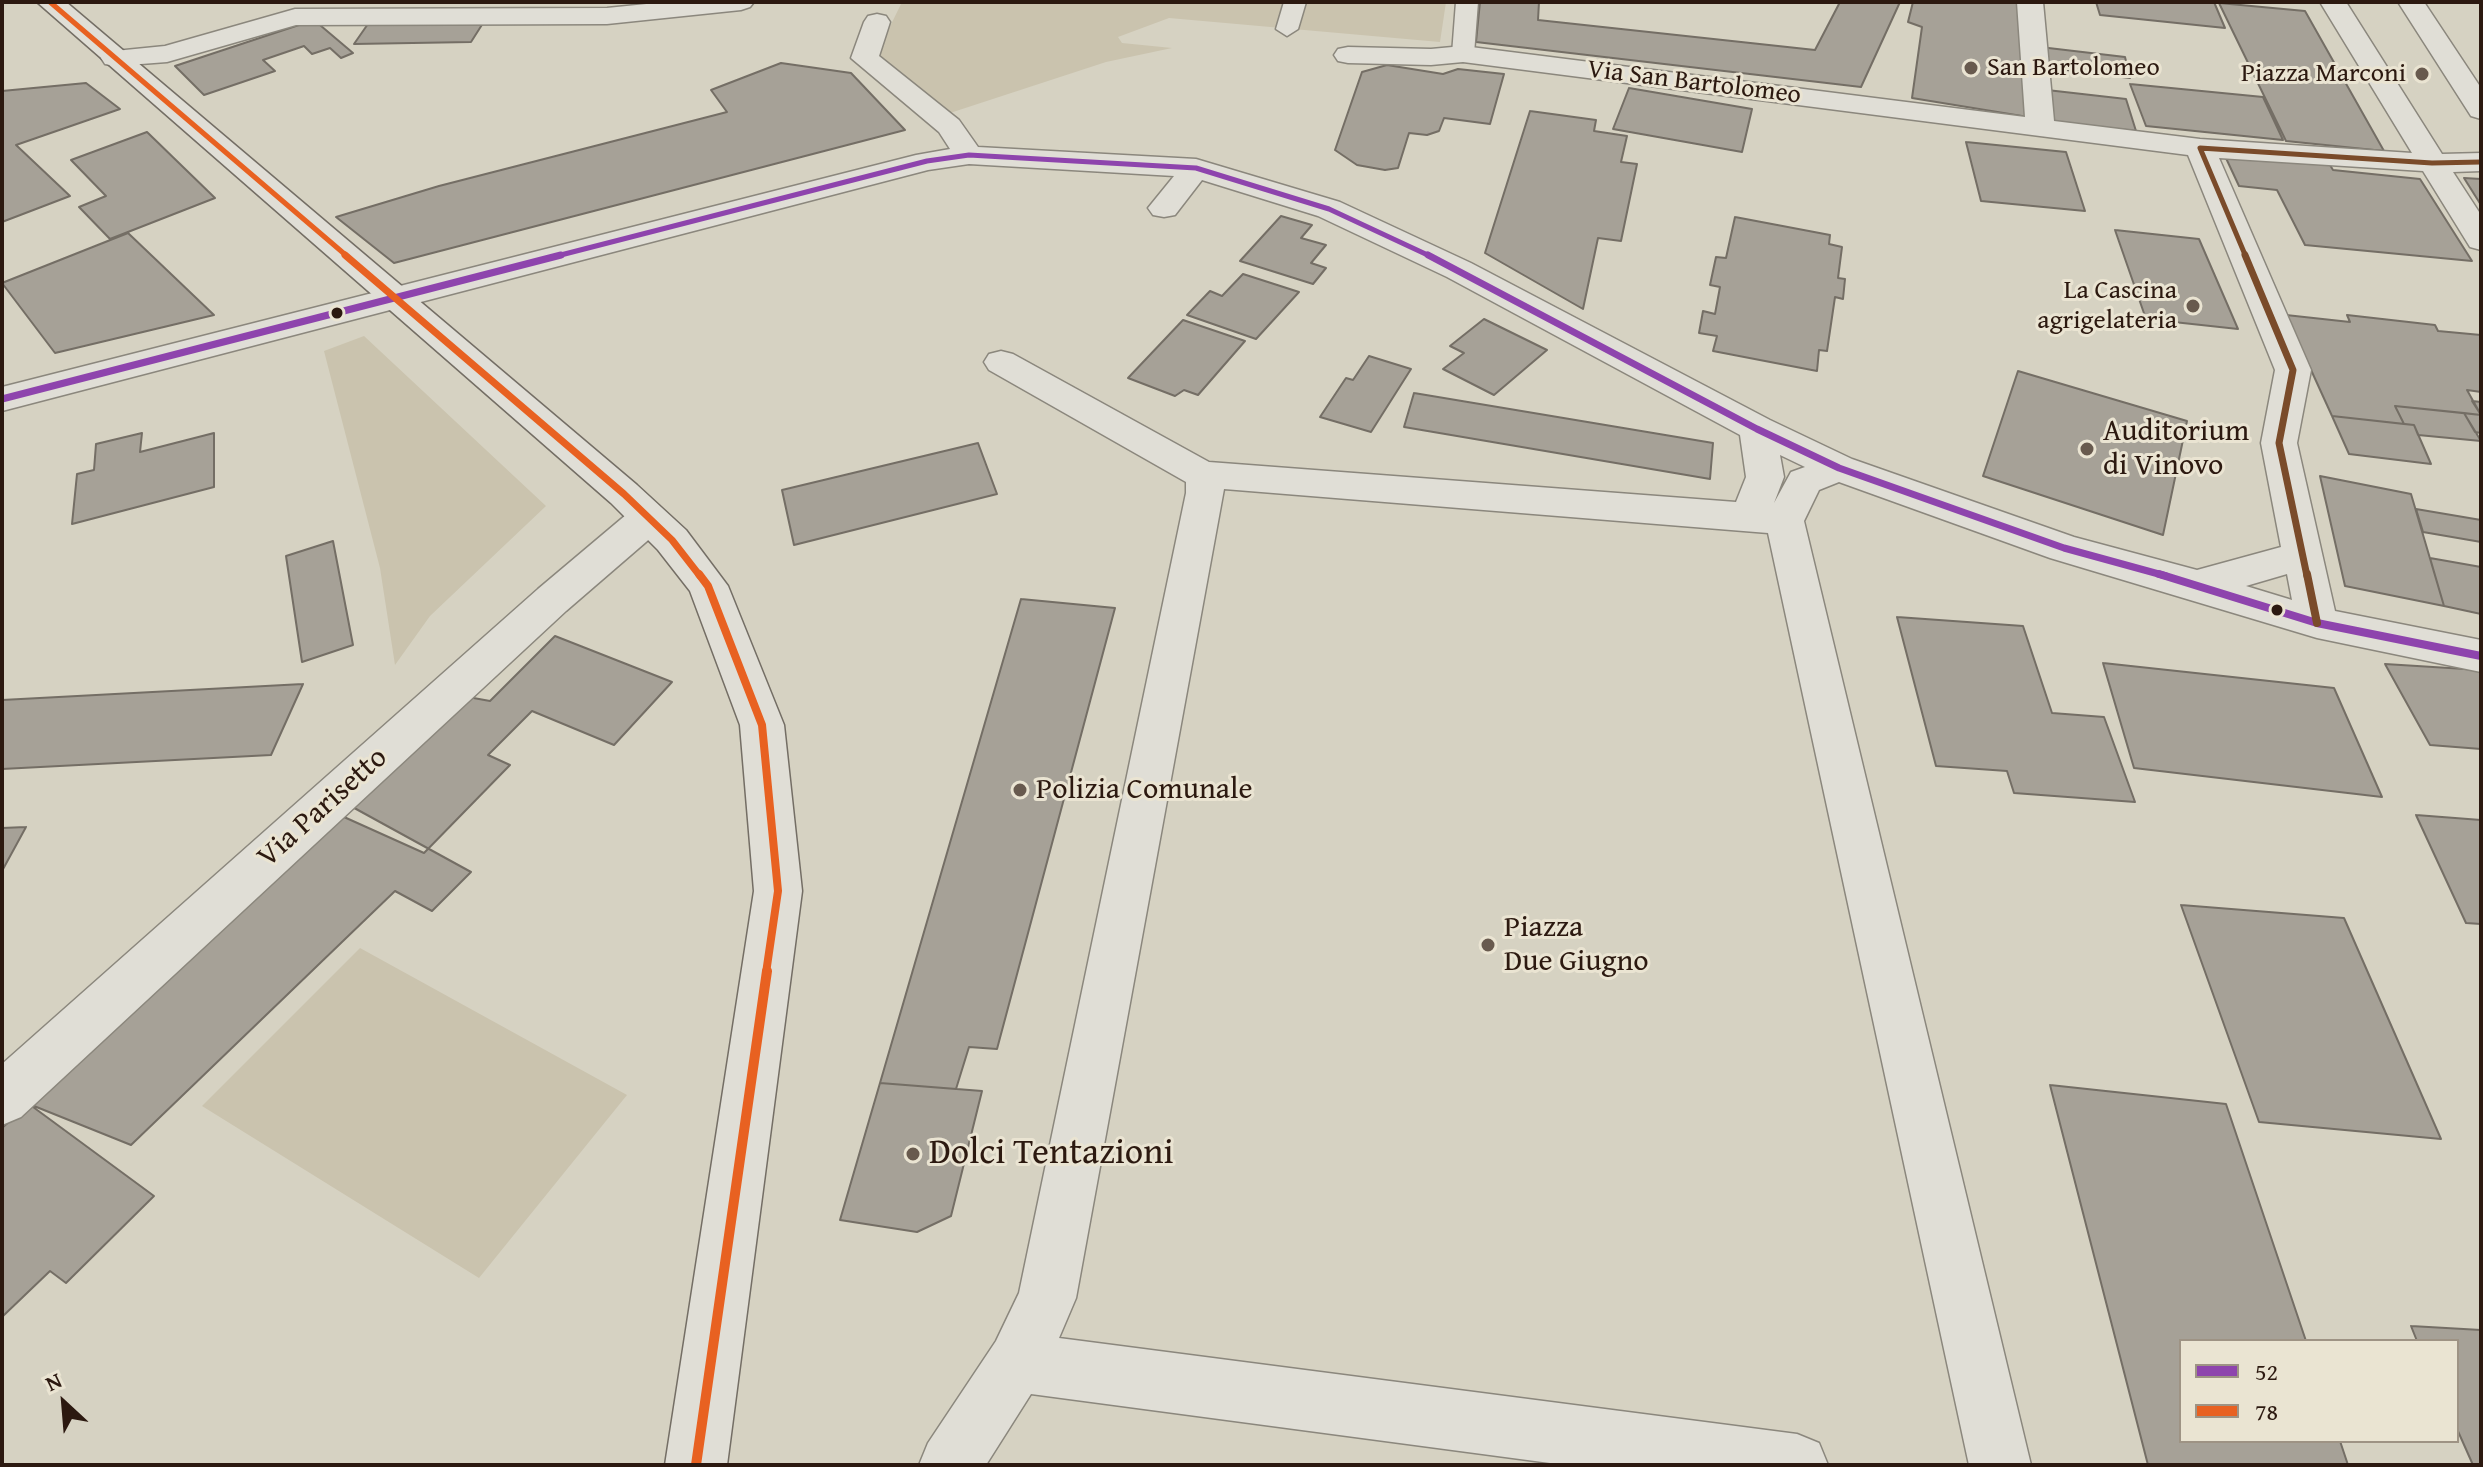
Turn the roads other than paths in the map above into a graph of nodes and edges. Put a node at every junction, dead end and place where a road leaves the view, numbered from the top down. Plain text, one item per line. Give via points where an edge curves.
1 (50, 2) edge
2 (741, 2) edge
3 (1295, 2) edge
4 (1467, 2) edge
5 (2030, 2) edge
6 (2333, 2) edge
7 (2411, 2) edge
8 (877, 22) dead end
9 (1287, 29) dead end
10 (1463, 54) junction
11 (1348, 55) dead end
12 (115, 58) junction
13 (2481, 110) edge
14 (2040, 127) junction
15 (2200, 148) junction
16 (969, 155) junction
17 (2481, 162) edge
18 (1202, 163) junction
19 (2432, 163) junction
20 (1164, 208) dead end
21 (2481, 240) edge
22 (395, 300) junction
23 (1001, 362) dead end
24 (2, 399) edge
25 (1757, 429) junction
26 (1839, 468) junction
27 (1205, 475) junction
28 (647, 519) junction
29 (1767, 519) junction
30 (2303, 555) junction
31 (2197, 585) junction
32 (2317, 623) junction
33 (2481, 656) edge
34 (2, 1099) edge
35 (1017, 1362) junction
36 (696, 1465) edge
37 (950, 1465) edge
38 (1797, 1465) edge
39 (2000, 1465) edge

1 - 12 street
2 - 12 street via 607,16 295,17 167,54
3 - 9 lane
4 - 10 lane
5 - 14 street
6 - 19 street
7 - 13 street
8 - 16 street via 865,58 949,126
10 - 11 street, Via San Bartolomeo
10 - 14 street, Via San Bartolomeo
12 - 22 street
14 - 15 street, Via San Bartolomeo
15 - 19 street, Via San Bartolomeo
15 - 30 street via 2293,370 2279,443
16 - 18 street
16 - 22 street via 927,161
17 - 19 street
18 - 20 street
18 - 25 street via 1329,209 1459,270
19 - 21 street
22 - 24 street
22 - 28 street
23 - 27 street
25 - 26 street
25 - 29 street
26 - 29 street via 1804,481
26 - 31 street via 2064,548
27 - 29 street
27 - 35 street via 1047,1298
28 - 34 street, Via Parisetto
28 - 36 street via 672,540 708,586 762,725 778,891
29 - 39 street
30 - 31 street
30 - 32 street
31 - 32 street
32 - 33 street
35 - 37 street
35 - 38 street

